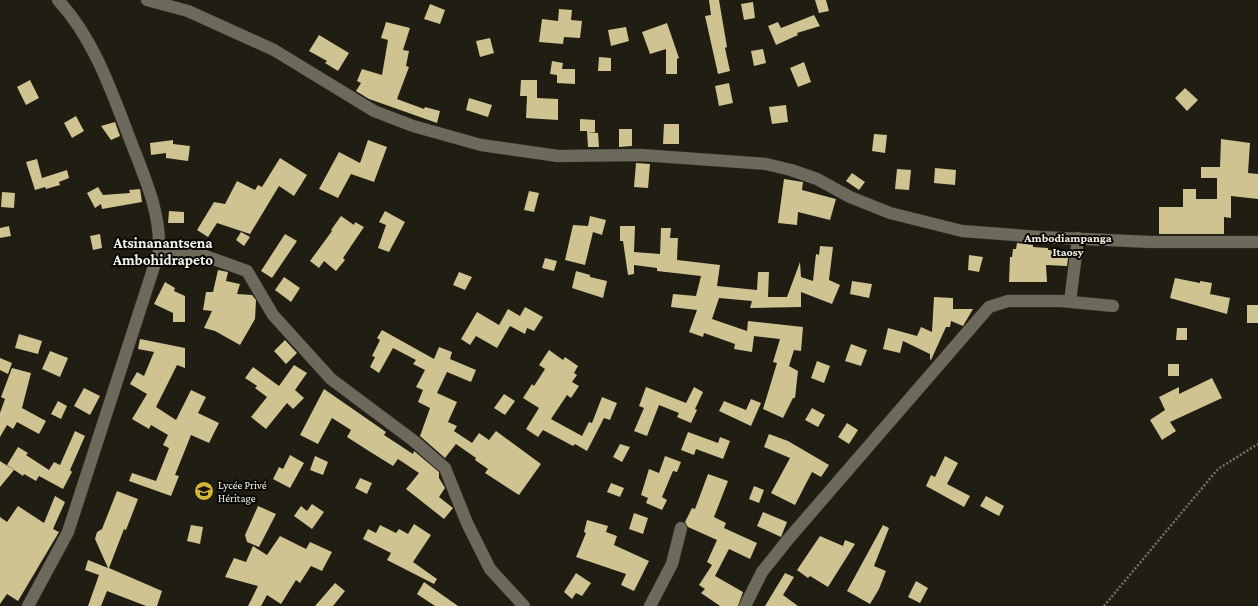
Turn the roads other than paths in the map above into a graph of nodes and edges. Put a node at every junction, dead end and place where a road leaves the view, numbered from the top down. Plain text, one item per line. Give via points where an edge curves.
1 (58, 0) edge
2 (147, 0) edge
3 (1078, 238) junction
4 (1258, 242) edge
5 (159, 251) junction
6 (1070, 302) junction
7 (1113, 306) dead end
8 (681, 528) dead end
9 (28, 606) edge
10 (524, 606) edge
11 (650, 606) edge
12 (745, 606) edge

1 - 5 street via 87,40 103,71 147,183 157,217
2 - 3 street via 188,11 217,23 274,50 374,111 441,135 481,145 558,156 641,155 766,164 817,178 850,197 890,213 932,224 962,231
3 - 4 street via 1151,242
3 - 6 street
5 - 9 street via 68,532
5 - 10 street via 197,253 247,270 273,315 331,379 414,441 445,468 467,524 490,569
6 - 7 street
6 - 12 street via 1008,301 989,307 790,537 762,572
8 - 11 street via 672,564

